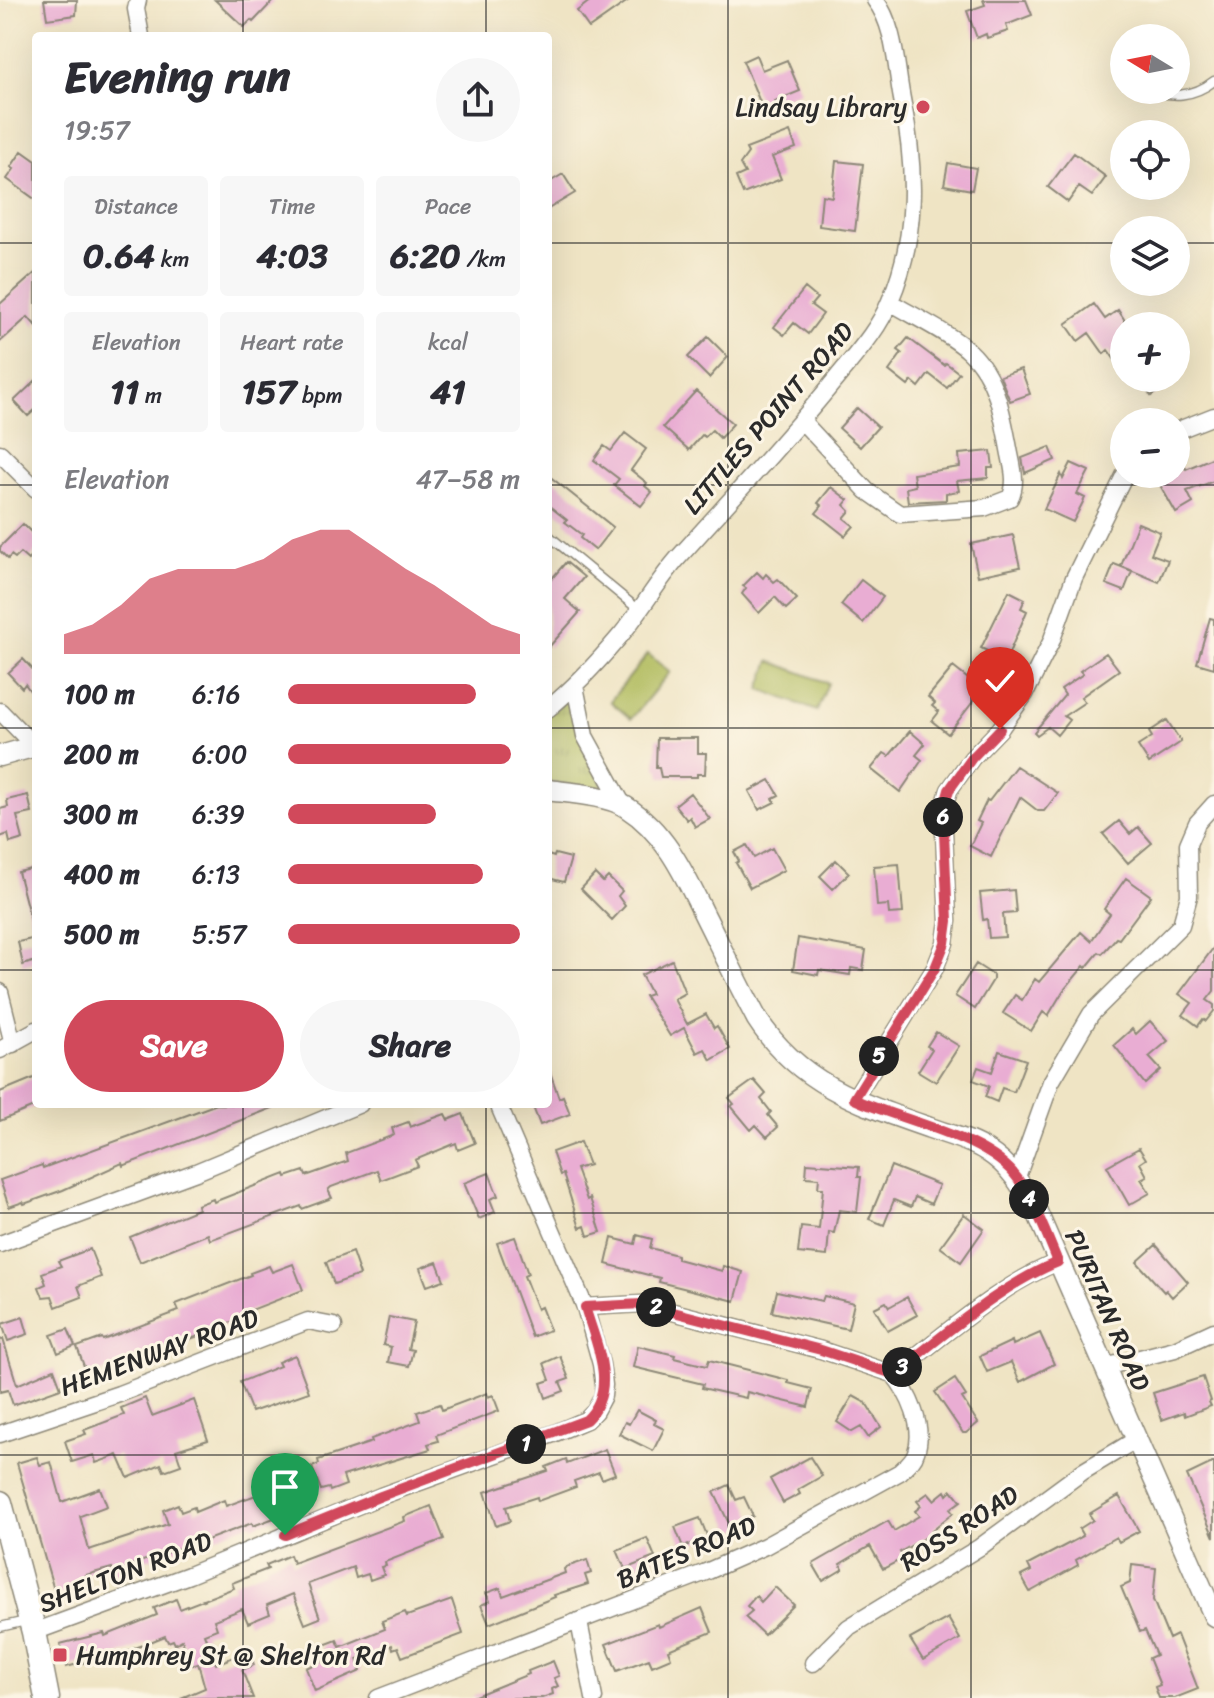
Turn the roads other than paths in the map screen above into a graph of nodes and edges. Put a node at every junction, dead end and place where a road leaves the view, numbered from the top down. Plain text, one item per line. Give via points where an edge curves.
1 (138, 0) edge
2 (879, 2) edge
3 (140, 32) edge
4 (1214, 81) edge
5 (1190, 94) edge
6 (890, 302) junction
7 (1214, 416) edge
8 (802, 421) junction
9 (1190, 425) edge
10 (0, 453) edge
11 (32, 485) edge
12 (1118, 488) edge
13 (552, 538) edge
14 (639, 610) junction
15 (575, 686) junction
16 (552, 706) edge
17 (0, 711) edge
18 (32, 743) edge
19 (32, 747) edge
20 (0, 756) edge
21 (552, 791) edge
22 (1214, 804) edge
23 (623, 805) junction
24 (0, 992) edge
25 (32, 1032) edge
26 (6, 1047) edge
27 (854, 1099) junction
28 (350, 1108) edge
29 (500, 1108) edge
30 (1017, 1177) junction
31 (0, 1244) edge
32 (1058, 1262) junction
33 (585, 1307) junction
34 (334, 1326) dead end
35 (1214, 1331) edge
36 (1105, 1367) junction
37 (893, 1374) junction
38 (0, 1434) edge
39 (1137, 1439) junction
40 (0, 1503) edge
41 (1214, 1616) edge
42 (579, 1622) junction
43 (32, 1626) junction
44 (0, 1627) edge
45 (813, 1663) dead end
46 (406, 1693) edge
47 (47, 1698) edge
48 (378, 1698) edge
49 (594, 1698) edge

1 - 3 street
2 - 6 street, LITTLES POINT ROAD via 909,130 914,182 904,260
4 - 5 lane
6 - 8 street, LITTLES POINT ROAD via 876,328
6 - 8 street via 969,351 986,373 1007,440 1015,488 1010,498 984,508 900,514 867,491
7 - 9 street
8 - 14 street, LITTLES POINT ROAD
10 - 11 street
12 - 27 street via 1025,694 949,790 943,811 945,943 929,979
13 - 14 lane
14 - 15 street, LITTLES POINT ROAD
15 - 16 street, LITTLES POINT ROAD
15 - 23 street via 585,736
17 - 18 street
19 - 20 street
21 - 23 street, PURITAN ROAD
22 - 30 street via 1188,844 1189,896 1181,925 1091,1014 1051,1082
23 - 27 street, PURITAN ROAD via 668,848 772,1042 790,1061
24 - 26 street
25 - 26 street
27 - 30 street, PURITAN ROAD via 986,1150
28 - 31 street
29 - 33 street, SHELTON ROAD
30 - 32 street, PURITAN ROAD
32 - 36 street, PURITAN ROAD
32 - 37 street via 1010,1286
33 - 37 street via 642,1304
33 - 43 street, SHELTON ROAD via 604,1385 603,1396 586,1420 189,1575
34 - 38 street, HEMENWAY ROAD via 308,1321
35 - 36 street via 1175,1349
36 - 39 street, PURITAN ROAD
37 - 42 street, BATES ROAD via 905,1388 919,1438 916,1455 900,1472 765,1546
39 - 41 street, PURITAN ROAD
39 - 45 street, ROSS ROAD via 980,1547 849,1627
40 - 43 main road
42 - 46 street, BATES ROAD
42 - 49 street
43 - 44 lane
43 - 47 main road
46 - 48 street, BATES ROAD

